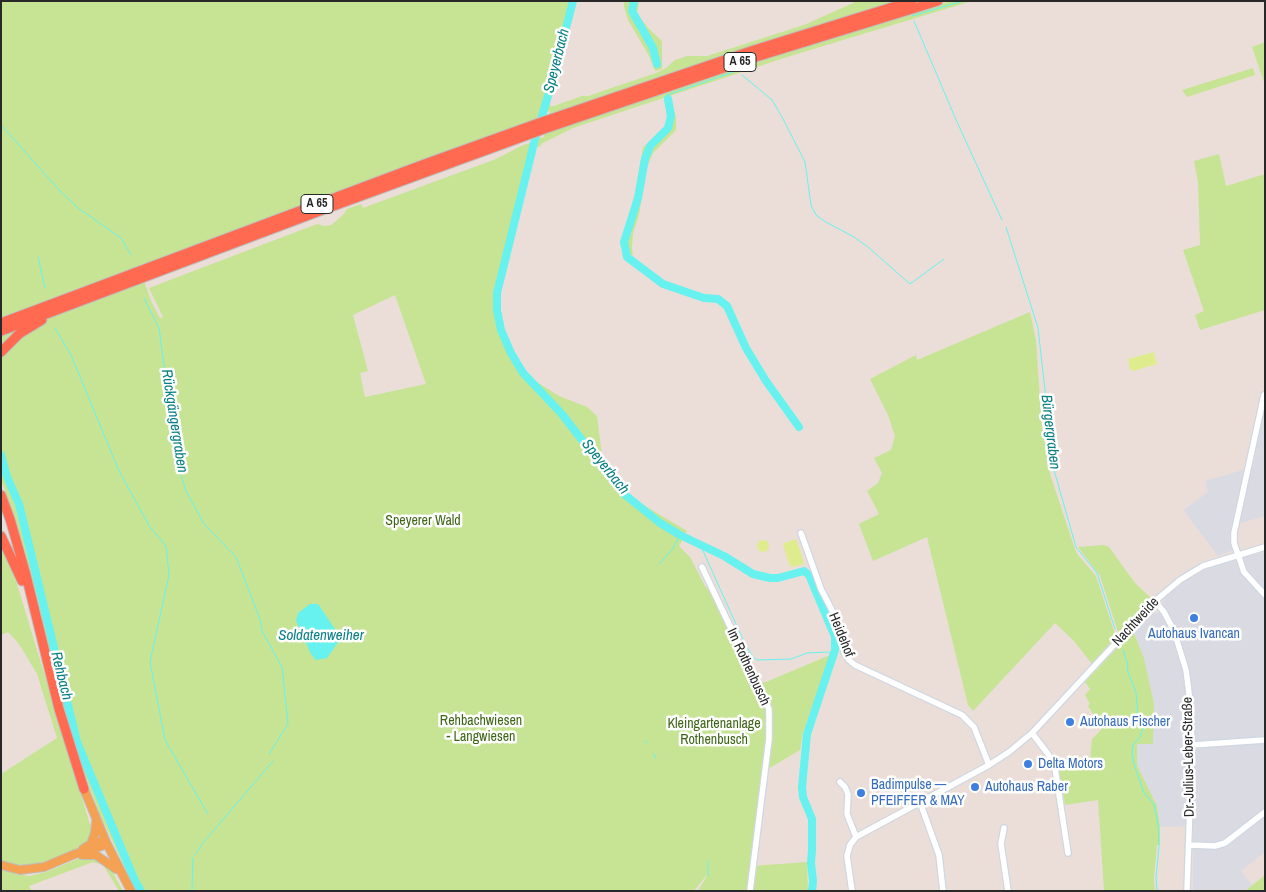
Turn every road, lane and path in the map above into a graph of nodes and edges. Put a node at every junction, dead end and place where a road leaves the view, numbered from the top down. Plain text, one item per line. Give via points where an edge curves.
1 (912, 1) edge
2 (938, 1) edge
3 (540, 126) junction
4 (86, 295) junction
5 (69, 306) junction
6 (1, 323) edge
7 (1, 331) edge
8 (1, 352) edge
9 (1264, 396) edge
10 (1, 495) edge
11 (1, 510) edge
12 (802, 534) dead end
13 (1, 536) edge
14 (1265, 547) edge
15 (1238, 555) junction
16 (702, 567) dead end
17 (22, 581) junction
18 (1265, 595) edge
19 (1155, 601) junction
20 (50, 673) junction
21 (1032, 733) junction
22 (1265, 740) edge
23 (1192, 745) junction
24 (988, 765) junction
25 (840, 782) dead end
26 (84, 789) joint
27 (920, 802) junction
28 (1265, 812) edge
29 (96, 820) junction
30 (1004, 828) dead end
31 (856, 836) junction
32 (106, 842) junction
33 (91, 844) junction
34 (1190, 845) junction
35 (1068, 853) dead end
36 (76, 854) junction
37 (1, 865) edge
38 (121, 873) junction
39 (130, 891) edge
40 (750, 891) edge
41 (852, 891) edge
42 (943, 891) edge
43 (1008, 891) edge
44 (1187, 891) edge

1 - 3 highway, A 65 via 754,50
2 - 3 highway, A 65
3 - 4 highway, A 65
4 - 5 highway, A 65
4 - 6 highway, A 65
5 - 7 highway, A 65
5 - 8 highway via 25,330
9 - 15 street via 1234,533
10 - 20 highway via 21,556
11 - 17 highway
12 - 24 street, Heidehof via 849,660 962,714 974,727
13 - 17 highway
14 - 15 street, Nachtweide
15 - 18 street via 1248,577
15 - 19 street, Nachtweide via 1199,568
16 - 40 street, Im Rothenbusch via 769,709 769,739
17 - 20 highway
19 - 21 street, Nachtweide
19 - 23 street, Dr.-Julius-Leber-Straße via 1170,622 1182,654 1190,701
20 - 26 highway
21 - 24 street, Nachtweide
21 - 35 street via 1055,768
22 - 23 street
23 - 34 street, Dr.-Julius-Leber-Straße
24 - 27 street, Nachtweide
25 - 31 street via 848,794 847,814
26 - 29 main road
27 - 31 street, Nachtweide
27 - 42 street via 939,855
28 - 34 street via 1225,843
29 - 32 main road
29 - 33 main road
30 - 43 street via 1001,844
31 - 41 street via 847,856
32 - 33 main road
32 - 36 main road
32 - 38 main road
33 - 36 main road
34 - 44 street, Dr.-Julius-Leber-Straße
36 - 37 main road via 34,869 15,870
36 - 38 main road via 96,855
38 - 39 main road

